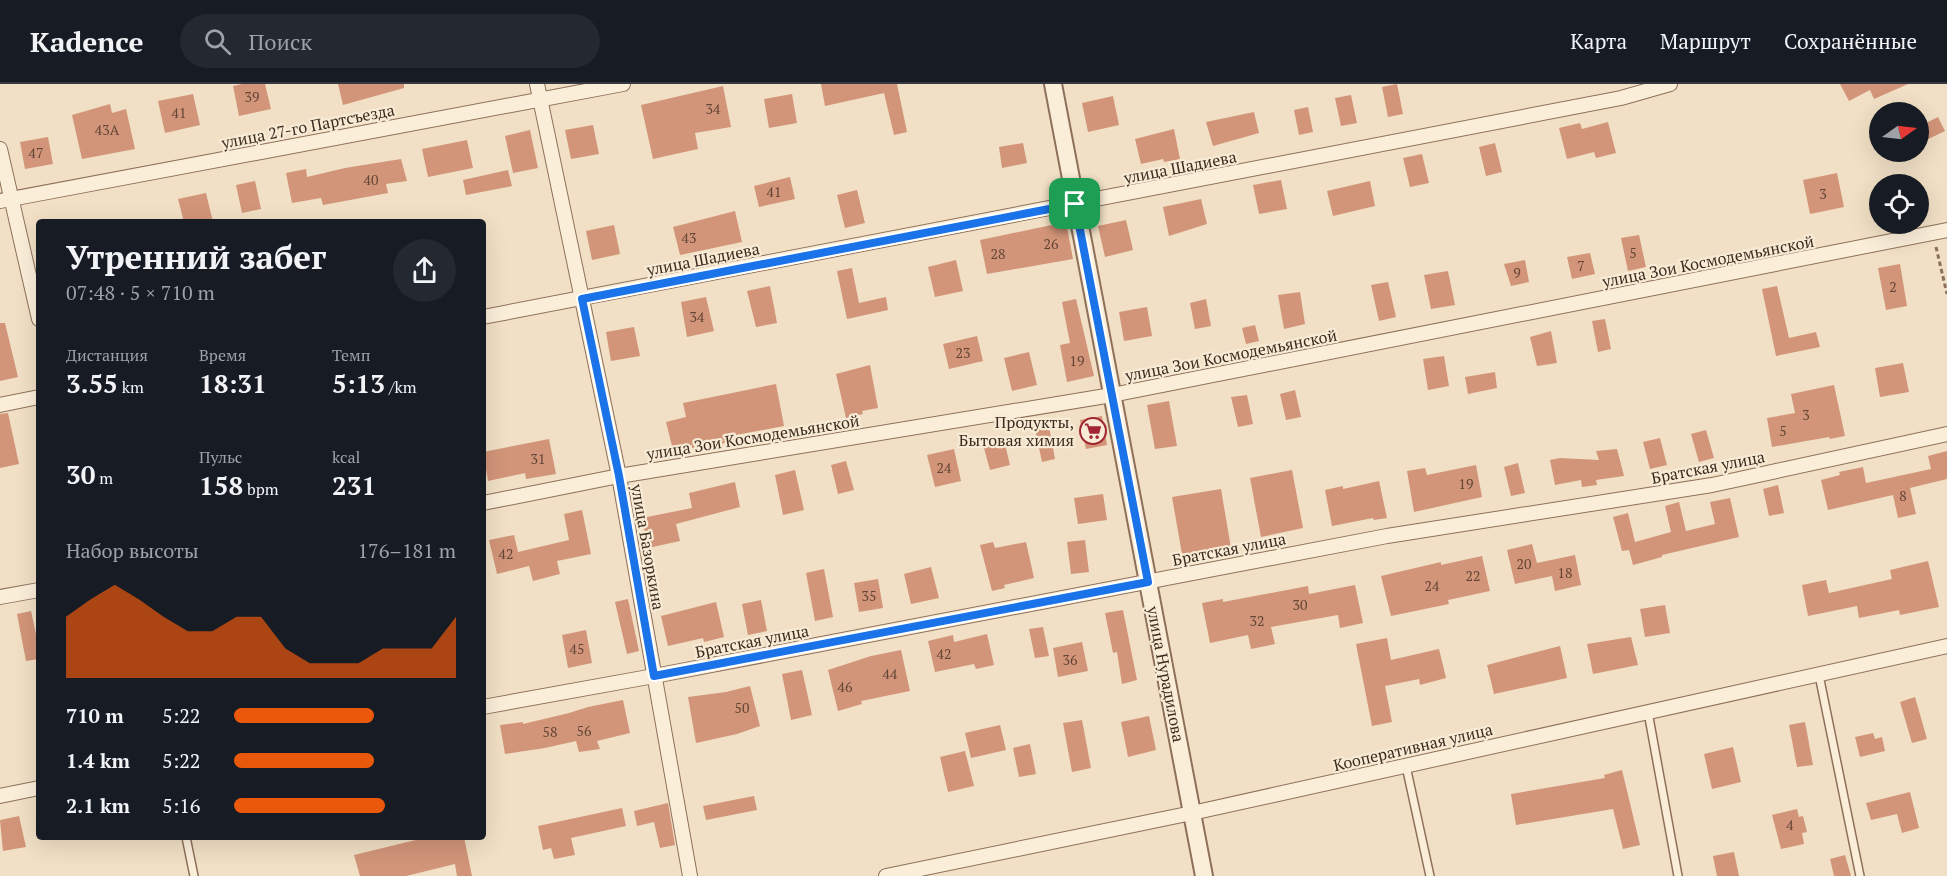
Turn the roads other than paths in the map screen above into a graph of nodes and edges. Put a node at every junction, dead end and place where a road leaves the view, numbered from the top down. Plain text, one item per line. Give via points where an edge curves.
1 (537, 84) edge
2 (623, 84) edge
3 (1053, 84) edge
4 (1670, 84) edge
5 (540, 99) junction
6 (0, 149) edge
7 (5, 200) edge
8 (1075, 204) junction
9 (1947, 230) edge
10 (582, 299) junction
11 (36, 308) edge
12 (486, 316) edge
13 (1112, 395) junction
14 (36, 398) edge
15 (0, 405) edge
16 (1947, 434) edge
17 (619, 476) junction
18 (486, 502) edge
19 (1148, 582) junction
20 (36, 591) edge
21 (0, 597) edge
22 (1947, 646) edge
23 (1819, 675) junction
24 (654, 676) junction
25 (486, 706) edge
26 (1648, 712) junction
27 (1406, 766) junction
28 (36, 789) edge
29 (0, 796) edge
30 (1192, 813) junction
31 (187, 840) edge
32 (194, 876) edge
33 (690, 876) edge
34 (886, 876) edge
35 (1204, 876) edge
36 (1430, 876) edge
37 (1678, 876) edge
38 (1860, 876) edge

1 - 5 street, улица Базоркина
2 - 5 street, улица 27-го Партсъезда
3 - 8 street, улица Нурадилова
4 - 8 street, улица Шадиева via 1621,98
5 - 7 street, улица 27-го Партсъезда
5 - 10 street, улица Базоркина
6 - 7 street
7 - 11 street
8 - 10 street, улица Шадиева
8 - 13 street, улица Нурадилова
9 - 13 street, улица Зои Космодемьянской
10 - 12 street, улица Шадиева
10 - 17 street, улица Базоркина
13 - 17 street, улица Зои Космодемьянской
13 - 19 street, улица Нурадилова
14 - 15 street
16 - 19 street, Братская улица via 1712,485 1387,536
17 - 18 street, улица Зои Космодемьянской
17 - 24 street, улица Базоркина
19 - 24 street, Братская улица
19 - 30 street, улица Нурадилова
20 - 21 street
22 - 23 street, Кооперативная улица
23 - 26 street, Кооперативная улица
23 - 38 lane
24 - 25 street, Братская улица
24 - 33 street, улица Базоркина
26 - 27 street, Кооперативная улица
26 - 37 lane
27 - 30 street, Кооперативная улица
27 - 36 lane
28 - 29 street
30 - 34 street, Кооперативная улица
30 - 35 street, улица Нурадилова
31 - 32 lane

